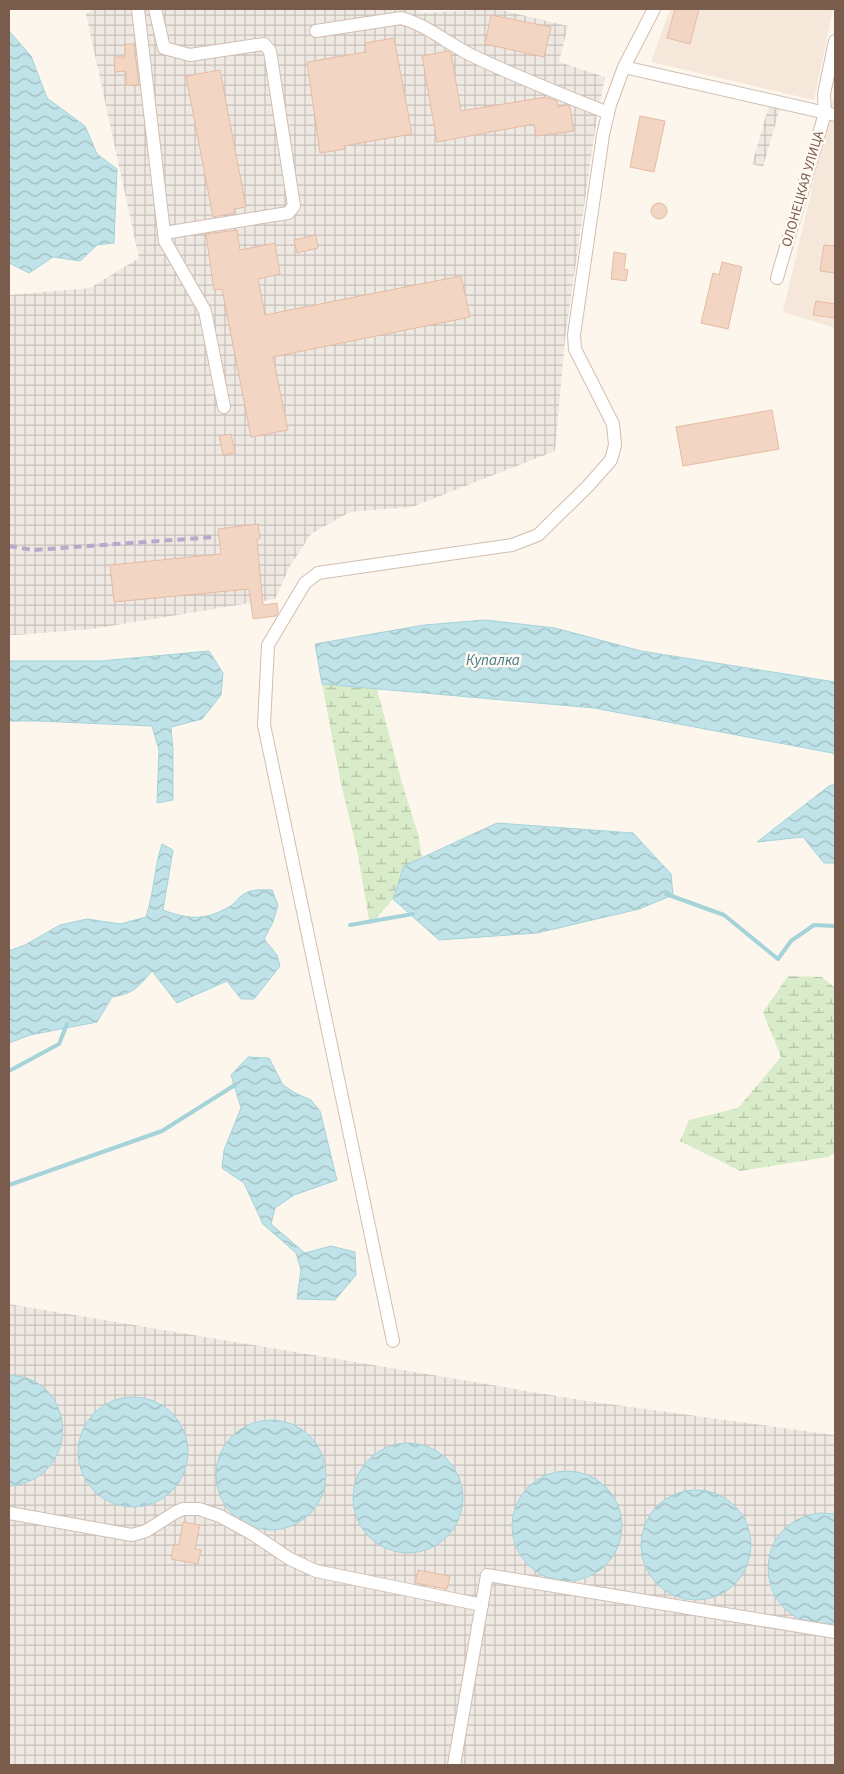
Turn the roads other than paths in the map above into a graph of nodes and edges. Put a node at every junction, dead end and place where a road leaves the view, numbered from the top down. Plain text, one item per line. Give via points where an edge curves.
1 (138, 9) edge
2 (155, 9) edge
3 (654, 9) edge
4 (316, 31) dead end
5 (835, 40) edge
6 (624, 67) junction
7 (608, 112) junction
8 (830, 114) edge
9 (164, 233) junction
10 (777, 278) dead end
11 (224, 407) dead end
12 (393, 1341) dead end
13 (9, 1513) edge
14 (482, 1605) junction
15 (835, 1632) edge
16 (454, 1765) edge

1 - 9 street
2 - 9 street via 164,48 190,55 264,44 270,51 294,206 288,213
3 - 6 street
4 - 7 street via 401,18 413,21 471,55
5 - 8 street, ОЛОНЕЦКАЯ УЛИЦА via 824,94
6 - 7 street
6 - 8 street
7 - 12 street via 574,334 575,349 612,424 614,445 610,460 538,535 512,545 318,573 305,583 268,645 264,725
8 - 10 street, ОЛОНЕЦКАЯ УЛИЦА
9 - 11 street via 165,241 205,311
13 - 14 street via 132,1534 146,1531 183,1509 200,1509 220,1516 316,1571
14 - 15 street via 487,1576
14 - 16 street

